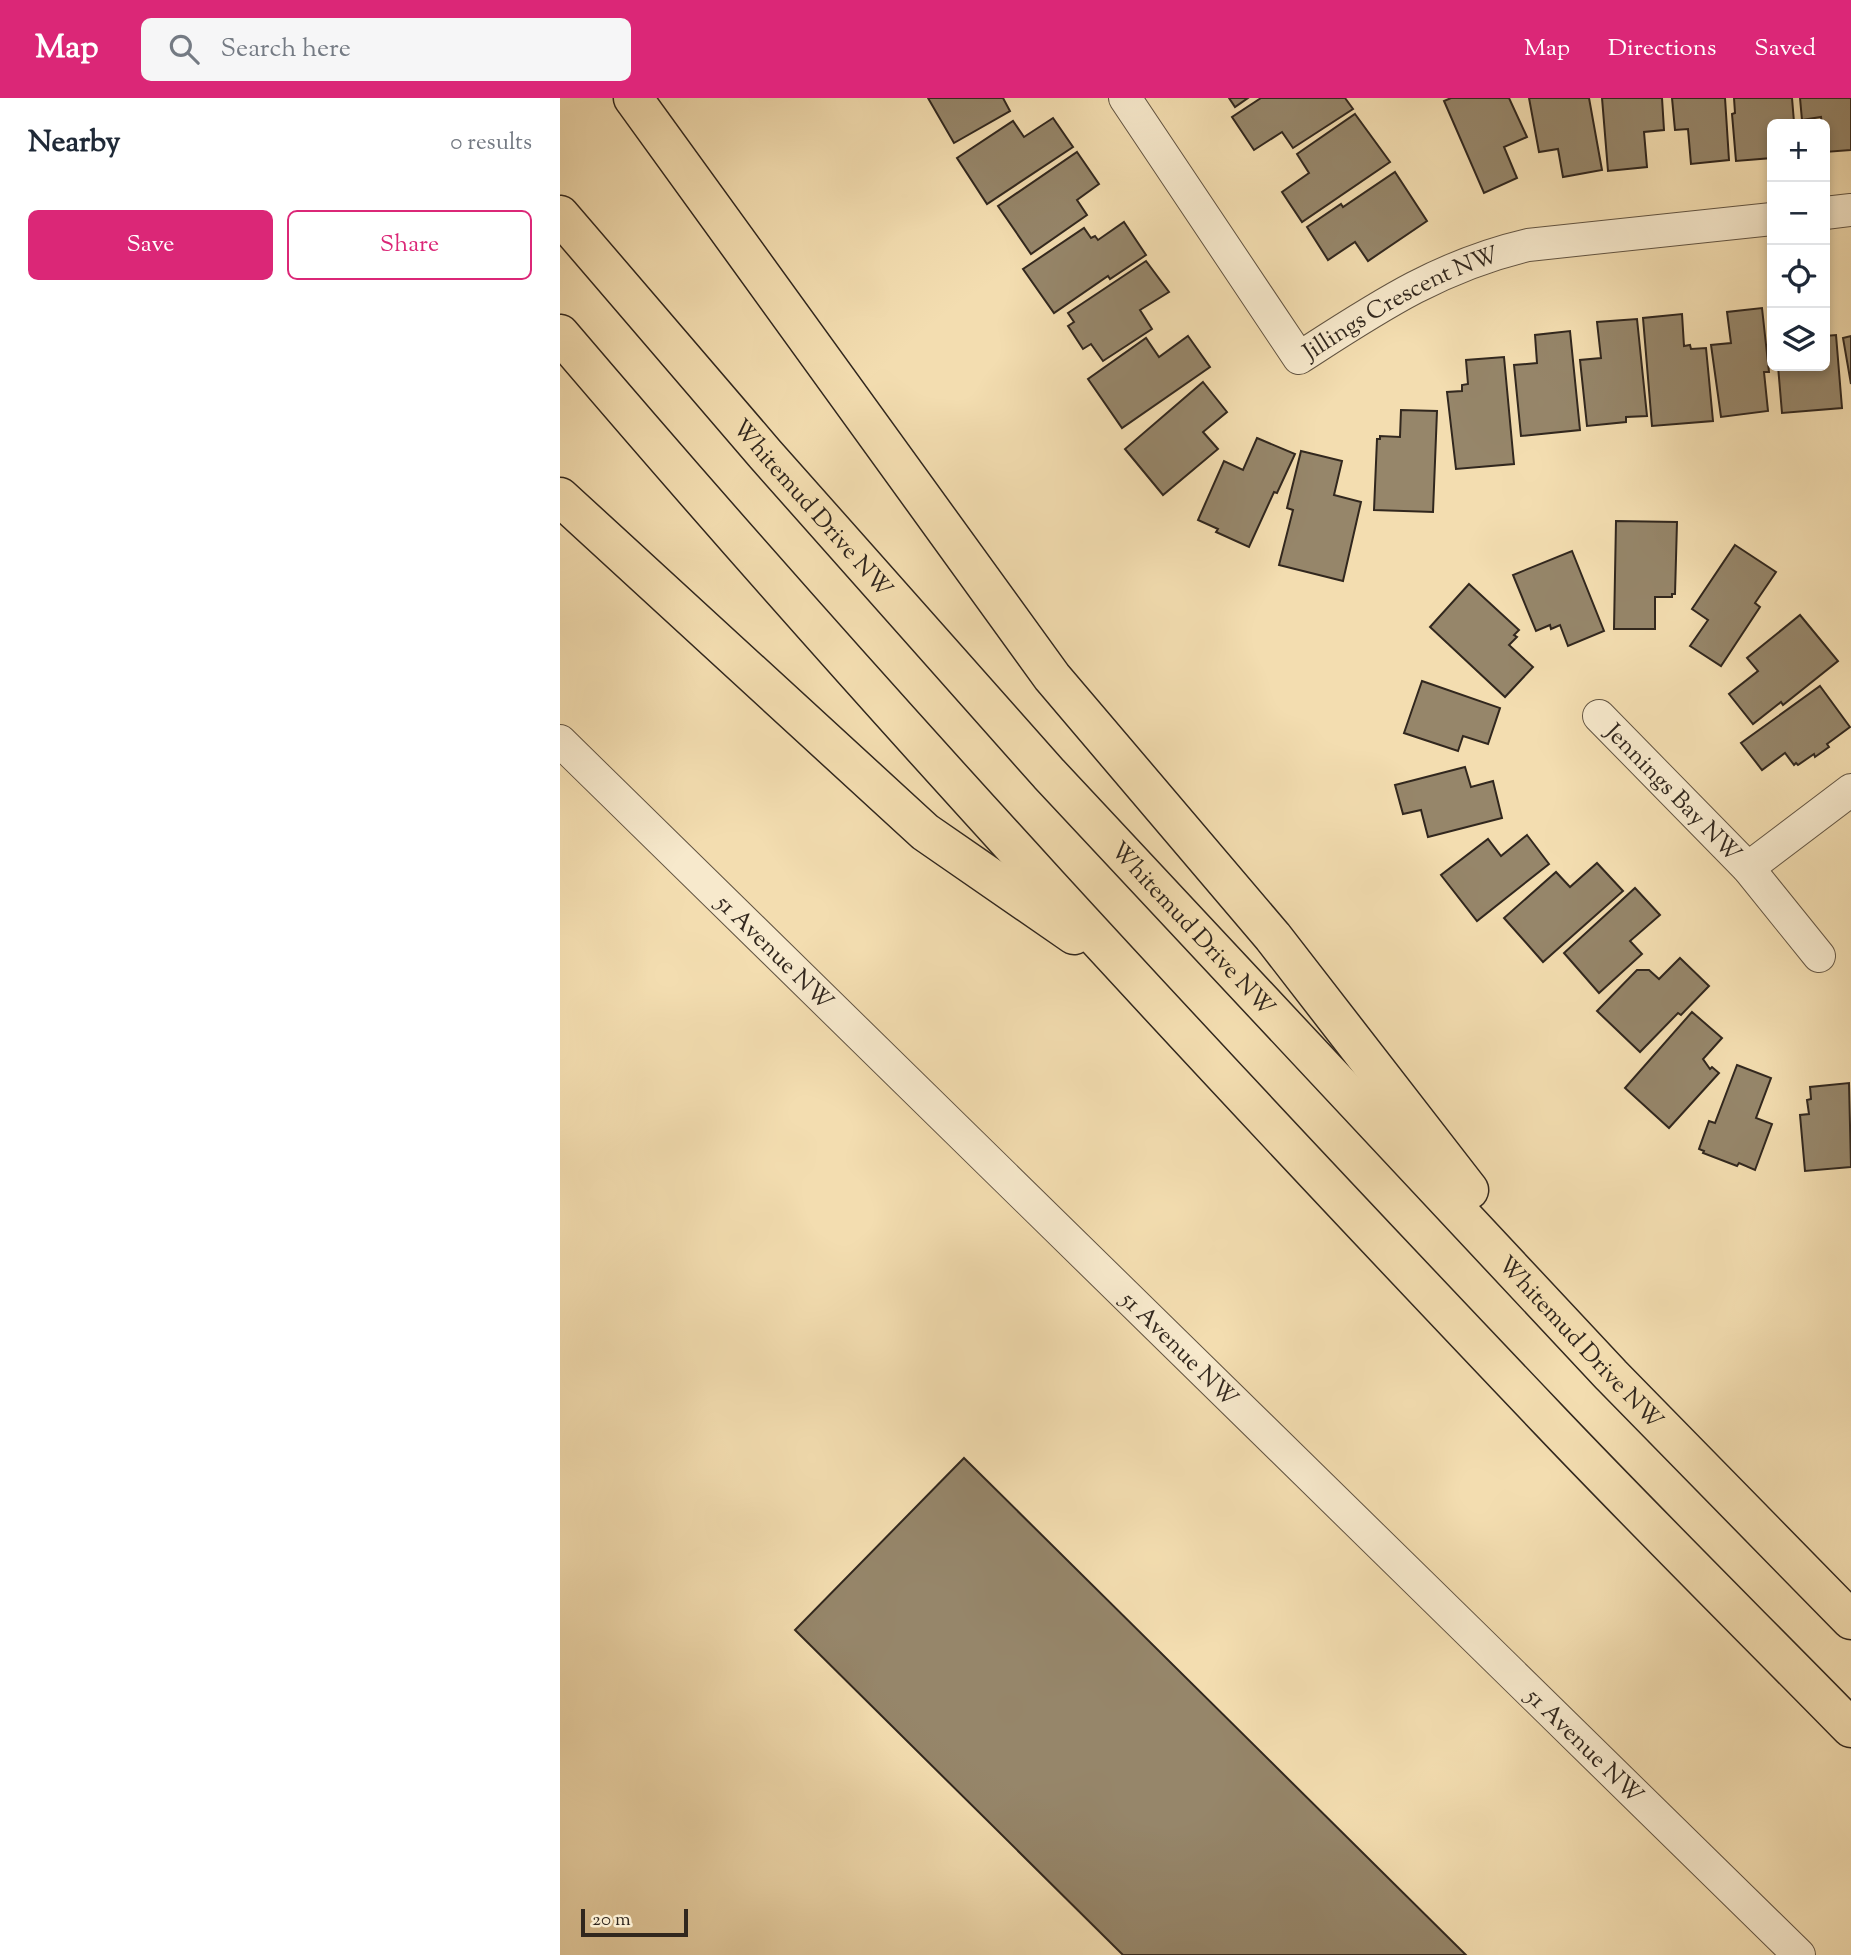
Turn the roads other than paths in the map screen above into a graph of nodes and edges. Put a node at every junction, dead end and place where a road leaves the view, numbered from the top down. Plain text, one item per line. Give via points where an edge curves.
1 (634, 98) edge
2 (1125, 98) edge
3 (1851, 210) edge
4 (1830, 212) edge
5 (560, 215) edge
6 (1767, 220) edge
7 (560, 334) edge
8 (560, 497) edge
9 (1599, 716) dead end
10 (560, 741) edge
11 (1851, 790) edge
12 (1748, 868) junction
13 (1819, 956) dead end
14 (1127, 972) junction
15 (1611, 1375) junction
16 (1851, 1620) edge
17 (1851, 1728) edge
18 (1799, 1955) edge

1 - 15 highway via 1052,677 1273,937
2 - 6 street, Jillings Crescent NW via 1299,358 1414,286 1492,253 1528,245
3 - 4 street
5 - 15 highway, Whitemud Drive NW via 1049,774
7 - 14 highway via 706,505
8 - 14 highway via 925,832
9 - 12 street, Jennings Bay NW
10 - 18 street, 51 Avenue NW
11 - 12 street, Jennings Bay NW
12 - 13 street, Jennings Bay NW
14 - 17 highway via 1553,1424
15 - 16 highway, Whitemud Drive NW

